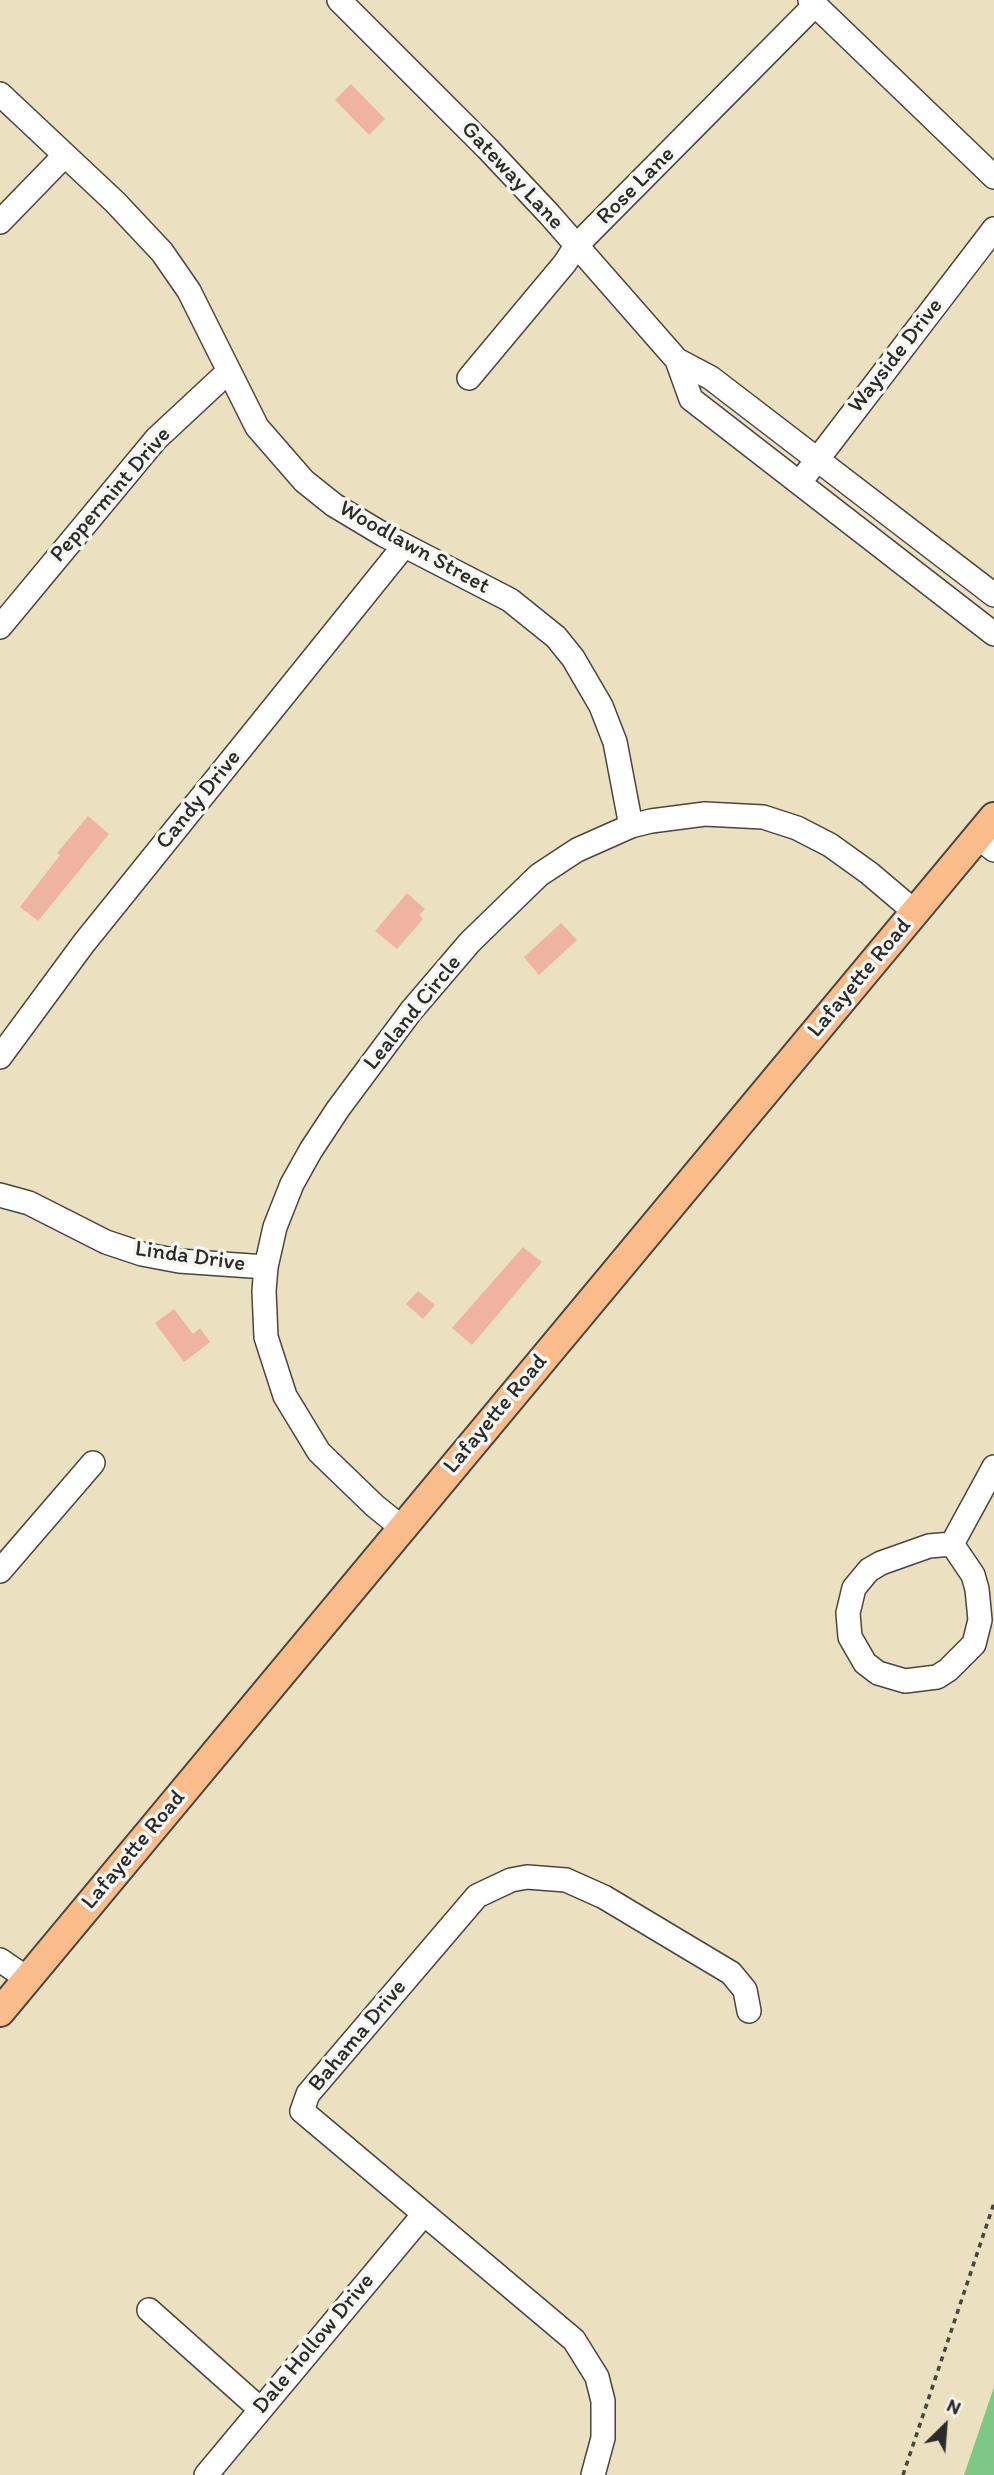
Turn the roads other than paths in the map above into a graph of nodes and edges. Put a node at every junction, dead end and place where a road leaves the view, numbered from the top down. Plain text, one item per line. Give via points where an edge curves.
1 (339, 0) edge
2 (813, 2) edge
3 (0, 94) edge
4 (65, 155) junction
5 (994, 177) edge
6 (0, 222) edge
7 (994, 229) edge
8 (576, 246) junction
9 (677, 360) junction
10 (229, 371) junction
11 (468, 378) dead end
12 (816, 461) junction
13 (799, 485) junction
14 (404, 546) junction
15 (994, 595) edge
16 (0, 627) edge
17 (994, 634) edge
18 (631, 826) junction
19 (989, 834) edge
20 (915, 912) junction
21 (0, 1058) edge
22 (0, 1195) edge
23 (266, 1267) junction
24 (93, 1463) dead end
25 (994, 1468) edge
26 (401, 1527) junction
27 (952, 1544) junction
28 (0, 1571) edge
29 (0, 1959) edge
30 (28, 1979) junction
31 (749, 2011) dead end
32 (0, 2012) edge
33 (424, 2214) junction
34 (149, 2310) dead end
35 (260, 2409) junction
36 (206, 2475) edge
37 (593, 2475) edge

1 - 8 street, Gateway Lane via 487,148
2 - 5 street
2 - 8 street, Rose Lane
3 - 4 street, Woodlawn Street
4 - 6 street
4 - 10 street, Woodlawn Street via 174,268
7 - 12 street, Wayside Drive
8 - 9 street, Gateway Lane
8 - 11 street, Rose Lane
9 - 12 street, Gateway Lane via 711,379
9 - 13 street, Gateway Lane via 691,399
10 - 14 street, Woodlawn Street via 257,427 304,481 334,505
10 - 16 street, Peppermint Drive via 156,439
12 - 13 street, Wayside Drive
12 - 15 street, Gateway Lane
13 - 17 street, Gateway Lane
14 - 18 street, Woodlawn Street via 510,600 556,637 601,706 615,743
14 - 21 street, Candy Drive via 93,932
18 - 20 street, Lealand Circle via 705,814 763,817 830,845
18 - 23 street, Lealand Circle via 577,850 539,875 470,942 411,1011 311,1150 275,1227
19 - 20 main road, Lafayette Road
20 - 26 main road, Lafayette Road
22 - 23 street, Linda Drive via 29,1203 106,1242 142,1254
23 - 26 street, Lealand Circle via 266,1337 285,1396 319,1451
24 - 28 street
25 - 27 street
26 - 30 main road, Lafayette Road
27 - 27 street via 929,1546 881,1563 859,1580 848,1625 857,1651 878,1673 905,1681 937,1677 974,1644 980,1620 977,1589
29 - 30 street
30 - 32 main road, Lafayette Road
31 - 33 street, Bahama Drive via 745,1990 731,1973 577,1883 527,1877 477,1896 307,2094 302,2111
33 - 35 street, Dale Hollow Drive
33 - 37 street, Bahama Drive via 574,2340 597,2377 603,2401 603,2438
34 - 35 street
35 - 36 street, Dale Hollow Drive

